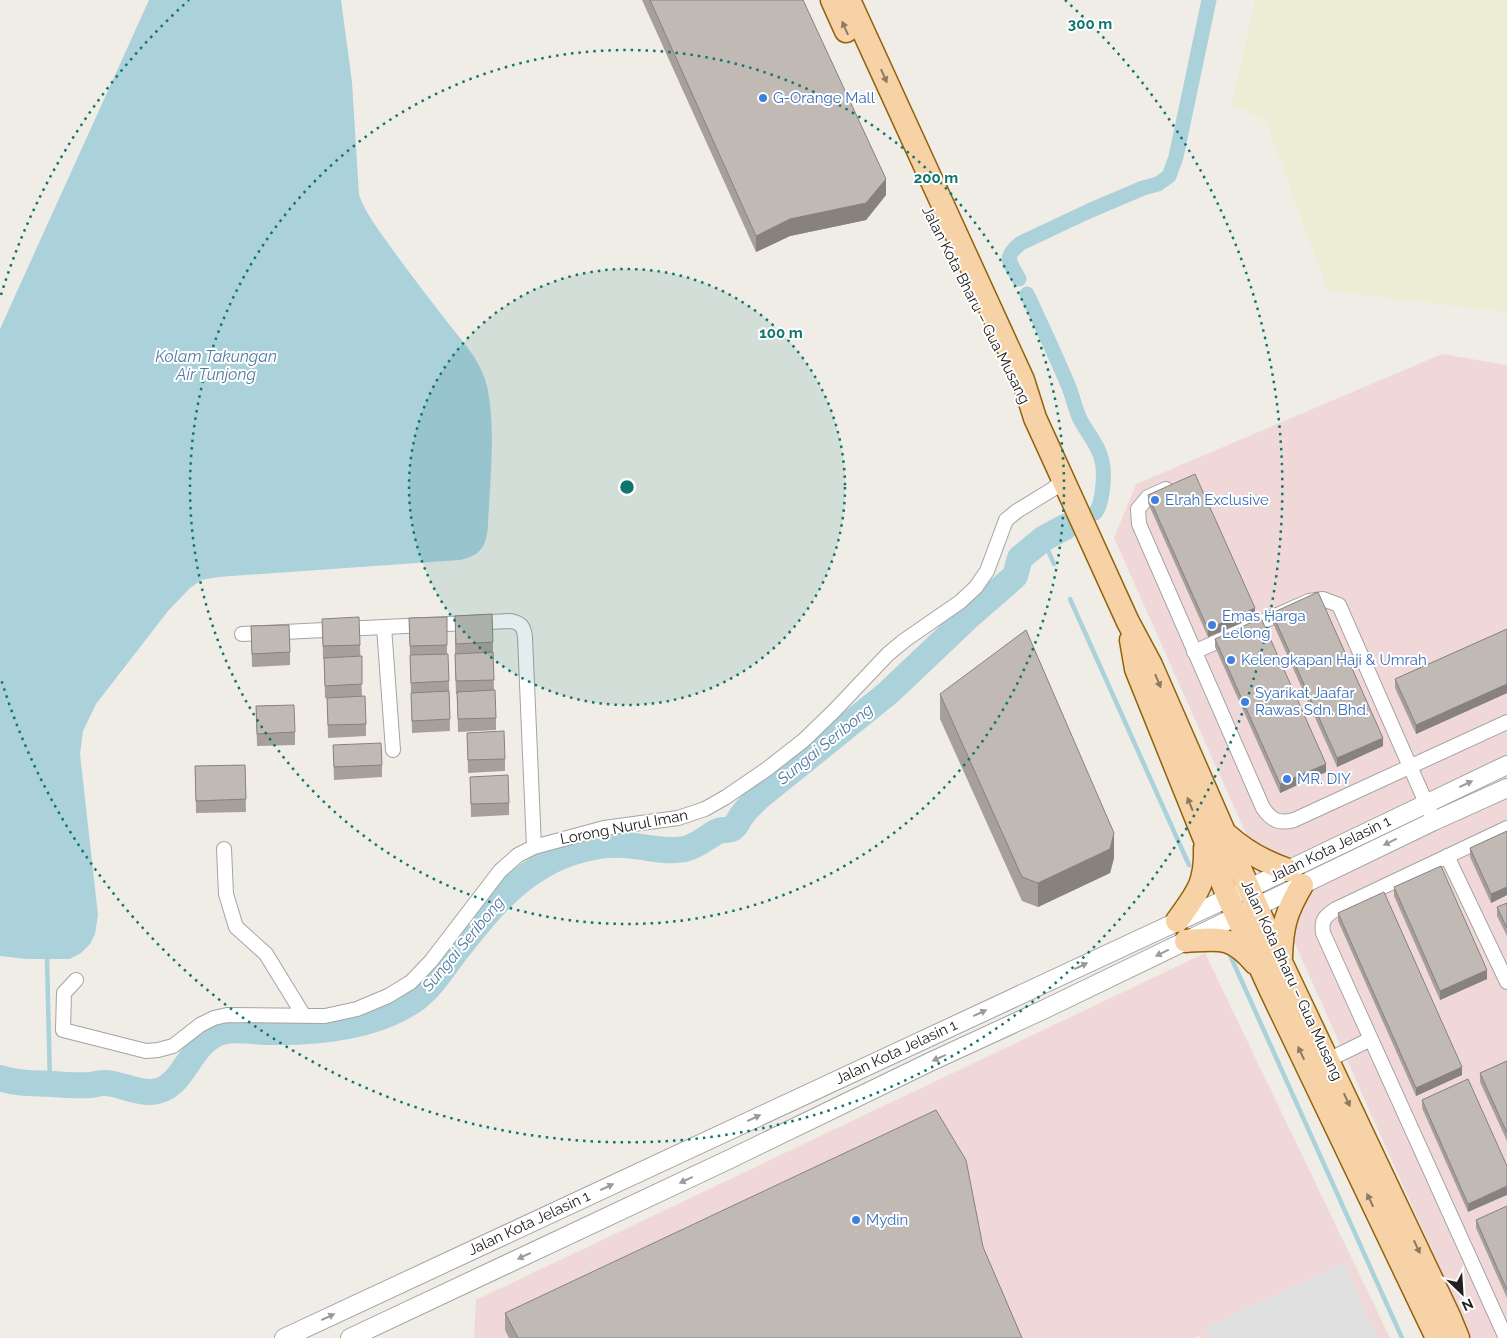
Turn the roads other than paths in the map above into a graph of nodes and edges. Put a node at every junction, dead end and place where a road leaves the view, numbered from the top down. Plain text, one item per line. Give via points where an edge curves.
1 (832, 0) edge
2 (849, 0) edge
3 (1035, 418) junction
4 (1064, 479) junction
5 (1178, 484) edge
6 (384, 627) junction
7 (242, 634) dead end
8 (1194, 652) junction
9 (1507, 722) edge
10 (393, 750) dead end
11 (1507, 765) edge
12 (1410, 766) junction
13 (1507, 788) edge
14 (1426, 802) junction
15 (1434, 821) junction
16 (1507, 828) edge
17 (1214, 837) junction
18 (534, 847) junction
19 (224, 849) dead end
20 (1447, 856) junction
21 (1295, 877) junction
22 (1243, 902) junction
23 (1182, 931) junction
24 (1271, 966) junction
25 (76, 980) dead end
26 (1507, 982) edge
27 (304, 1016) junction
28 (1371, 1039) junction
29 (1328, 1060) junction
30 (284, 1338) edge
31 (350, 1338) edge
32 (1437, 1338) edge
33 (1458, 1338) edge
34 (1506, 1338) edge

3 -> 1 main road, Jalan Kota Bharu – Gua Musang via 1022,400 932,220
2 -> 3 main road, Jalan Kota Bharu – Gua Musang via 1023,380
3 - 4 main road, Jalan Kota Bharu – Gua Musang
4 - 17 main road, Jalan Kota Bharu – Gua Musang via 1128,622 1151,665
4 - 18 street, Lorong Nurul Iman via 1006,520 987,571 976,587 888,654 804,740 734,791 705,809 678,818 604,828
5 - 8 street via 1148,496 1138,509 1139,524
6 - 7 street
6 - 10 street
6 - 18 street via 511,622 522,626
8 - 12 street via 1309,601 1323,599 1339,605
8 - 12 street via 1263,808 1275,820 1294,820
9 - 12 street
14 -> 11 street, Jalan Kota Jelasin 1
12 - 14 street
13 - 15 street
14 - 15 street
14 - 21 street, Jalan Kota Jelasin 1
15 -> 21 street
16 - 20 street
17 - 21 main road via 1240,847
17 - 22 main road, Jalan Kota Bharu – Gua Musang
17 - 23 main road via 1203,881
18 - 27 street, Lorong Nurul Iman via 518,855 500,871 411,982 357,1010
19 - 27 street via 226,894 236,927 266,954
20 - 26 street
20 - 28 street via 1336,909 1322,924
21 - 22 street
21 - 24 main road
22 - 23 street
22 - 24 main road, Jalan Kota Bharu – Gua Musang
23 - 24 main road via 1229,940
30 -> 23 street, Jalan Kota Jelasin 1
23 -> 31 street, Jalan Kota Jelasin 1 via 1047,1008
24 - 29 main road, Jalan Kota Bharu – Gua Musang
32 -> 24 main road, Jalan Kota Bharu – Gua Musang
25 - 27 street, Lorong Nurul Iman via 64,994 63,1030 146,1051 173,1046 200,1025 227,1015
28 - 29 street
28 - 34 street
29 -> 33 main road, Jalan Kota Bharu – Gua Musang

